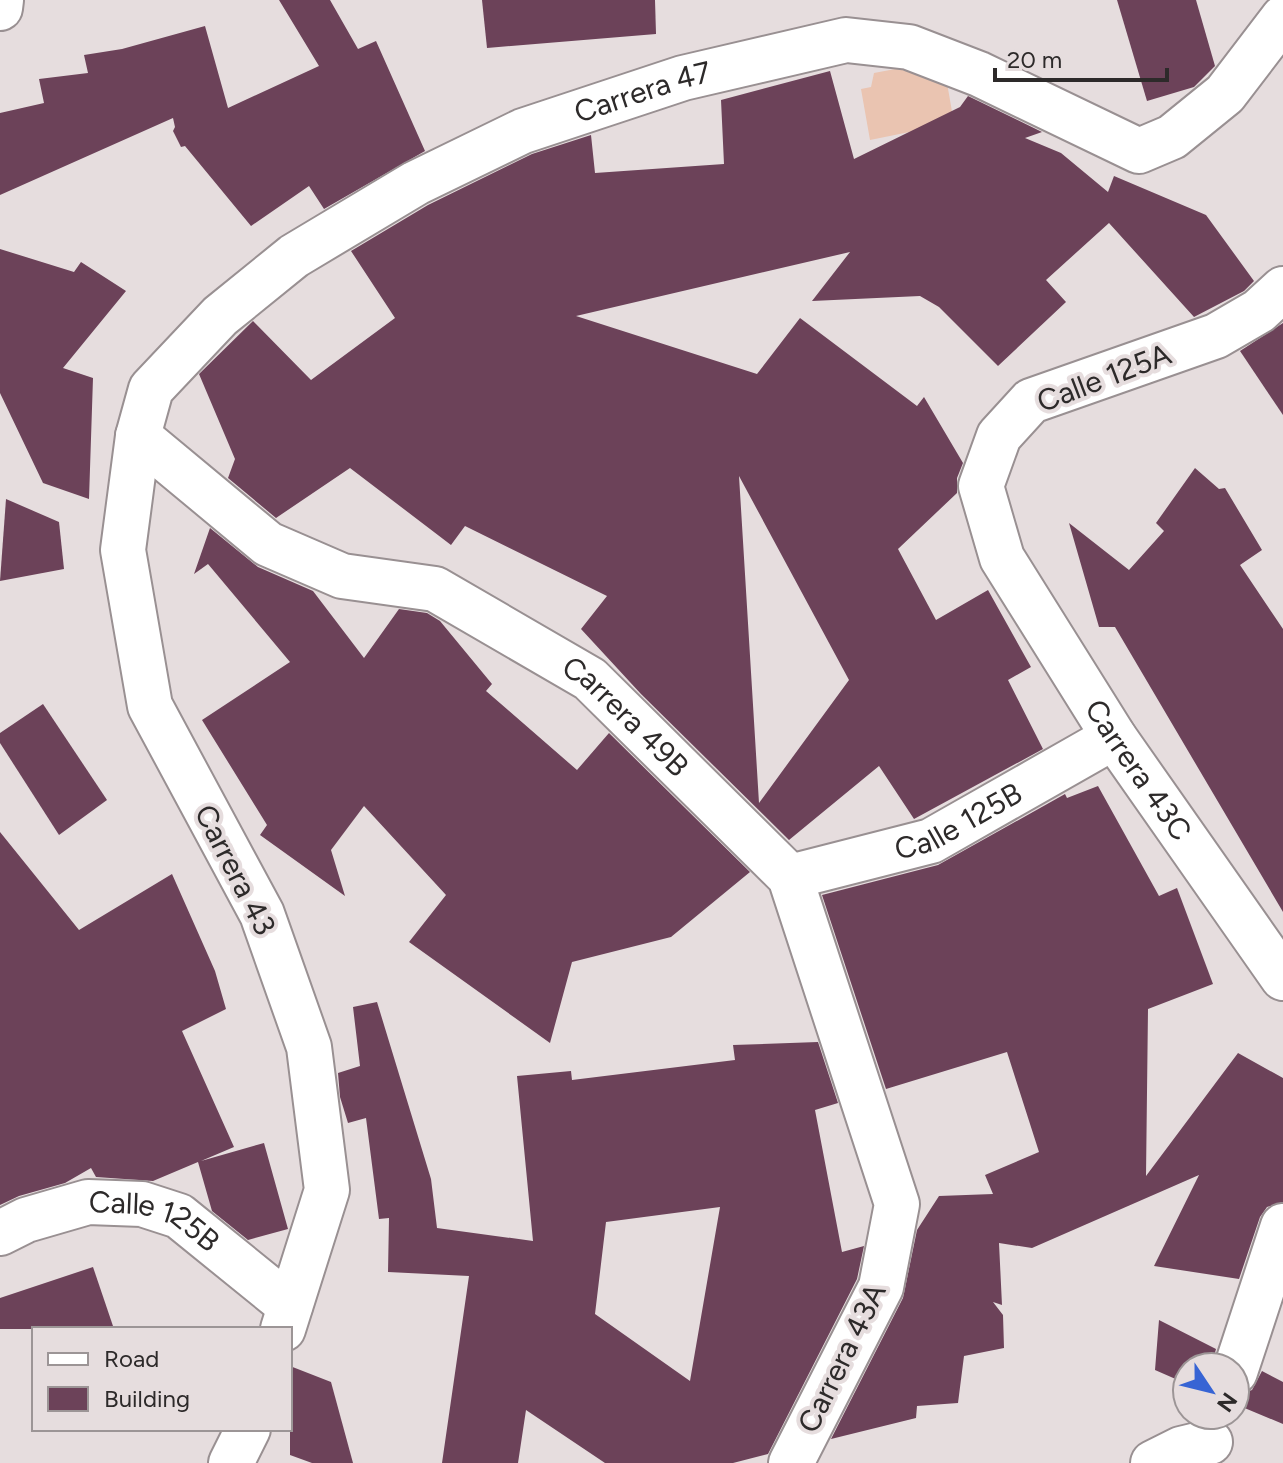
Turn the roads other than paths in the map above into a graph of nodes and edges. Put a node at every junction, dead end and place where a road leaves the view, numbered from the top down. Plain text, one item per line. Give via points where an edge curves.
1 (1, 0) edge
2 (0, 8) edge
3 (1283, 18) edge
4 (1283, 289) edge
5 (138, 436) junction
6 (1002, 558) joint
7 (1114, 737) junction
8 (790, 877) junction
9 (1283, 978) edge
10 (897, 1204) joint
11 (1283, 1226) edge
12 (0, 1233) edge
13 (287, 1318) edge
14 (1242, 1351) edge
15 (247, 1431) edge
16 (1207, 1440) edge
17 (231, 1463) edge
18 (791, 1463) edge
19 (1153, 1463) edge

1 - 2 street
3 - 5 street, Carrera 47 via 1225,94 1172,137 1139,151 979,74 909,47 846,40 683,78 523,131 416,183 294,256 220,316 151,389
4 - 6 street, Calle 125A via 1259,311 1216,336 1031,401 999,436 981,486
5 - 8 street, Carrera 49B via 268,544 342,576 435,589 590,679
5 - 13 street, Carrera 43 via 123,550 150,706 262,914 309,1047 327,1190
6 - 7 street, Carrera 43C
7 - 8 street, Calle 125B via 931,841
7 - 9 street, Carrera 43C
8 - 10 street, Carrera 49B
10 - 18 street, Carrera 43A via 881,1287
11 - 14 street
12 - 13 street, Calle 125B via 88,1202 142,1204 179,1216
15 - 17 street
16 - 19 street

